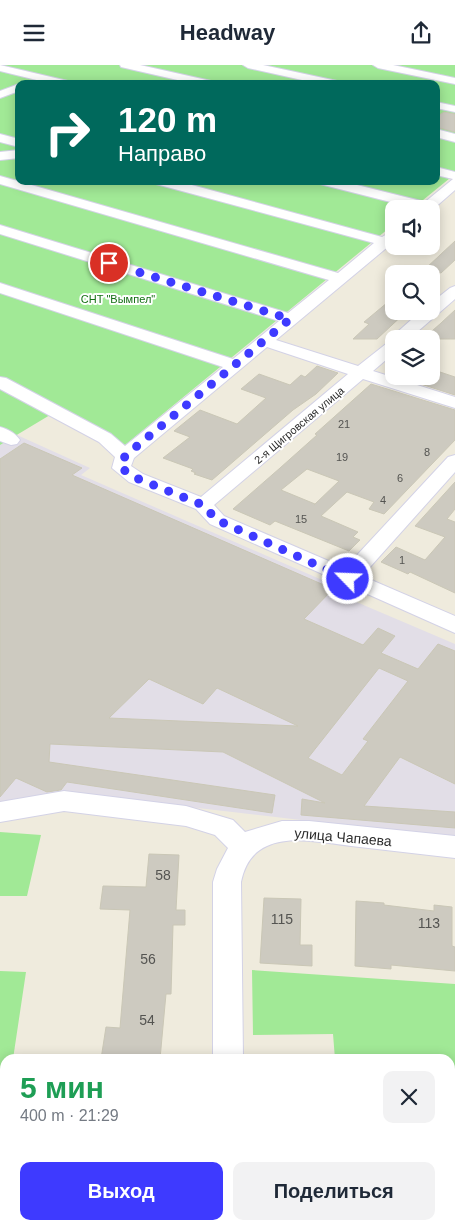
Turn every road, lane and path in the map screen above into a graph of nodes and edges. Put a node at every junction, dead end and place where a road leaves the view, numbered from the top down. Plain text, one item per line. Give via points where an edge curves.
1 (125, 65) edge
2 (248, 65) edge
3 (292, 65) edge
4 (378, 65) edge
5 (0, 68) edge
6 (56, 71) dead end
7 (280, 72) junction
8 (41, 77) junction
9 (35, 80) edge
10 (53, 80) edge
11 (194, 80) edge
12 (265, 80) dead end
13 (318, 80) edge
14 (455, 81) edge
15 (15, 90) edge
16 (3, 100) edge
17 (440, 106) edge
18 (455, 109) edge
19 (440, 134) edge
20 (0, 138) edge
21 (455, 138) edge
22 (15, 142) edge
23 (15, 154) edge
24 (0, 156) edge
25 (440, 172) edge
26 (455, 176) edge
27 (0, 180) edge
28 (455, 183) edge
29 (15, 184) edge
30 (17, 185) edge
31 (177, 185) edge
32 (341, 185) edge
33 (396, 200) edge
34 (435, 200) edge
35 (0, 229) edge
36 (385, 237) edge
37 (385, 241) edge
38 (340, 278) junction
39 (0, 287) edge
40 (455, 291) edge
41 (440, 304) edge
42 (290, 319) junction
43 (421, 320) edge
44 (409, 330) edge
45 (264, 341) junction
46 (385, 352) edge
47 (235, 365) junction
48 (361, 372) junction
49 (0, 382) edge
50 (455, 403) edge
51 (125, 456) junction
52 (455, 461) edge
53 (203, 505) junction
54 (348, 579) junction
55 (455, 625) edge
56 (0, 812) edge
57 (455, 847) edge
58 (244, 848) junction
59 (228, 1054) edge

1 - 11 street
2 - 7 street
3 - 7 street
4 - 14 street
5 - 8 street
6 - 8 street
7 - 12 street
7 - 13 street
8 - 9 street
8 - 10 street
15 - 16 street
17 - 18 street
19 - 21 street
20 - 22 street
23 - 24 street
25 - 26 street
27 - 29 street
28 - 34 street
30 - 38 street
31 - 36 street
32 - 33 street
35 - 42 street
37 - 38 street
38 - 42 street
39 - 47 street
40 - 41 street
42 - 45 street
43 - 44 street
45 - 47 street
45 - 48 street
46 - 48 street, 2-я Щигровская улица
47 - 51 street
48 - 50 street
48 - 53 street, 2-я Щигровская улица
49 - 51 street via 105,438
51 - 53 street via 121,468 136,478
52 - 54 street
53 - 54 street via 217,520
54 - 55 street
56 - 58 street via 64,801 157,812 224,827
57 - 58 street, улица Чапаева via 307,832 268,835
58 - 59 street, улица Чапаева via 230,869 227,882

